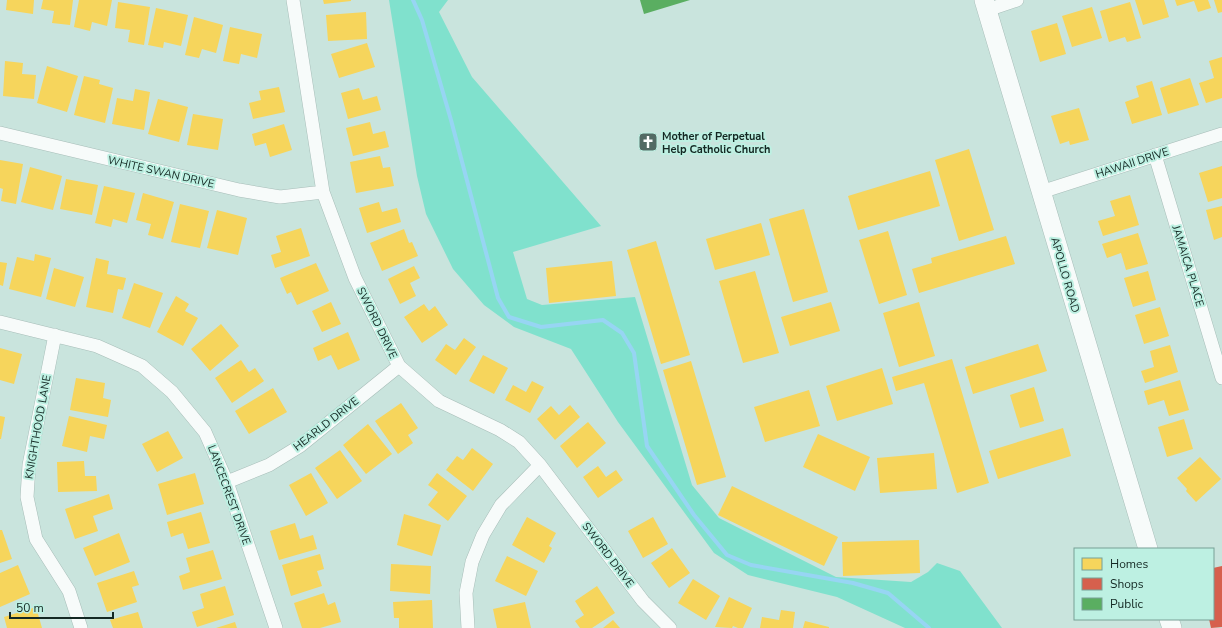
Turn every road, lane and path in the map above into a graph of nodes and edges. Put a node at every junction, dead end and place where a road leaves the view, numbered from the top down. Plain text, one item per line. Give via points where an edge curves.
1 (293, 0) edge
2 (1017, 0) edge
3 (986, 5) edge
4 (0, 132) edge
5 (1222, 134) edge
6 (1155, 155) junction
7 (323, 192) junction
8 (1041, 192) junction
9 (0, 322) edge
10 (55, 335) junction
11 (399, 366) junction
12 (1222, 378) edge
13 (540, 465) junction
14 (227, 482) junction
15 (1148, 548) edge
16 (81, 628) edge
17 (276, 628) edge
18 (468, 628) edge
19 (670, 628) edge

1 - 7 street, SWORD DRIVE
2 - 3 street
3 - 8 street, APOLLO ROAD
4 - 7 street, WHITE SWAN DRIVE via 239,190 280,197
5 - 6 street, HAWAII DRIVE
6 - 8 street, HAWAII DRIVE
6 - 12 street, JAMAICA PLACE
7 - 11 street, SWORD DRIVE via 355,278
8 - 15 street, APOLLO ROAD
9 - 10 street, LANCECREST DRIVE
10 - 14 street, LANCECREST DRIVE via 97,346 142,366 172,392 205,432
10 - 16 street, KNIGHTHOOD LANE via 29,465 27,497 36,539 69,591
11 - 13 street, SWORD DRIVE via 439,401 500,430 519,442
11 - 14 street, HEARLD DRIVE via 300,446 269,465
13 - 18 street via 501,505 483,535 472,562 466,593
13 - 19 street, SWORD DRIVE via 643,601
14 - 17 street, LANCECREST DRIVE

